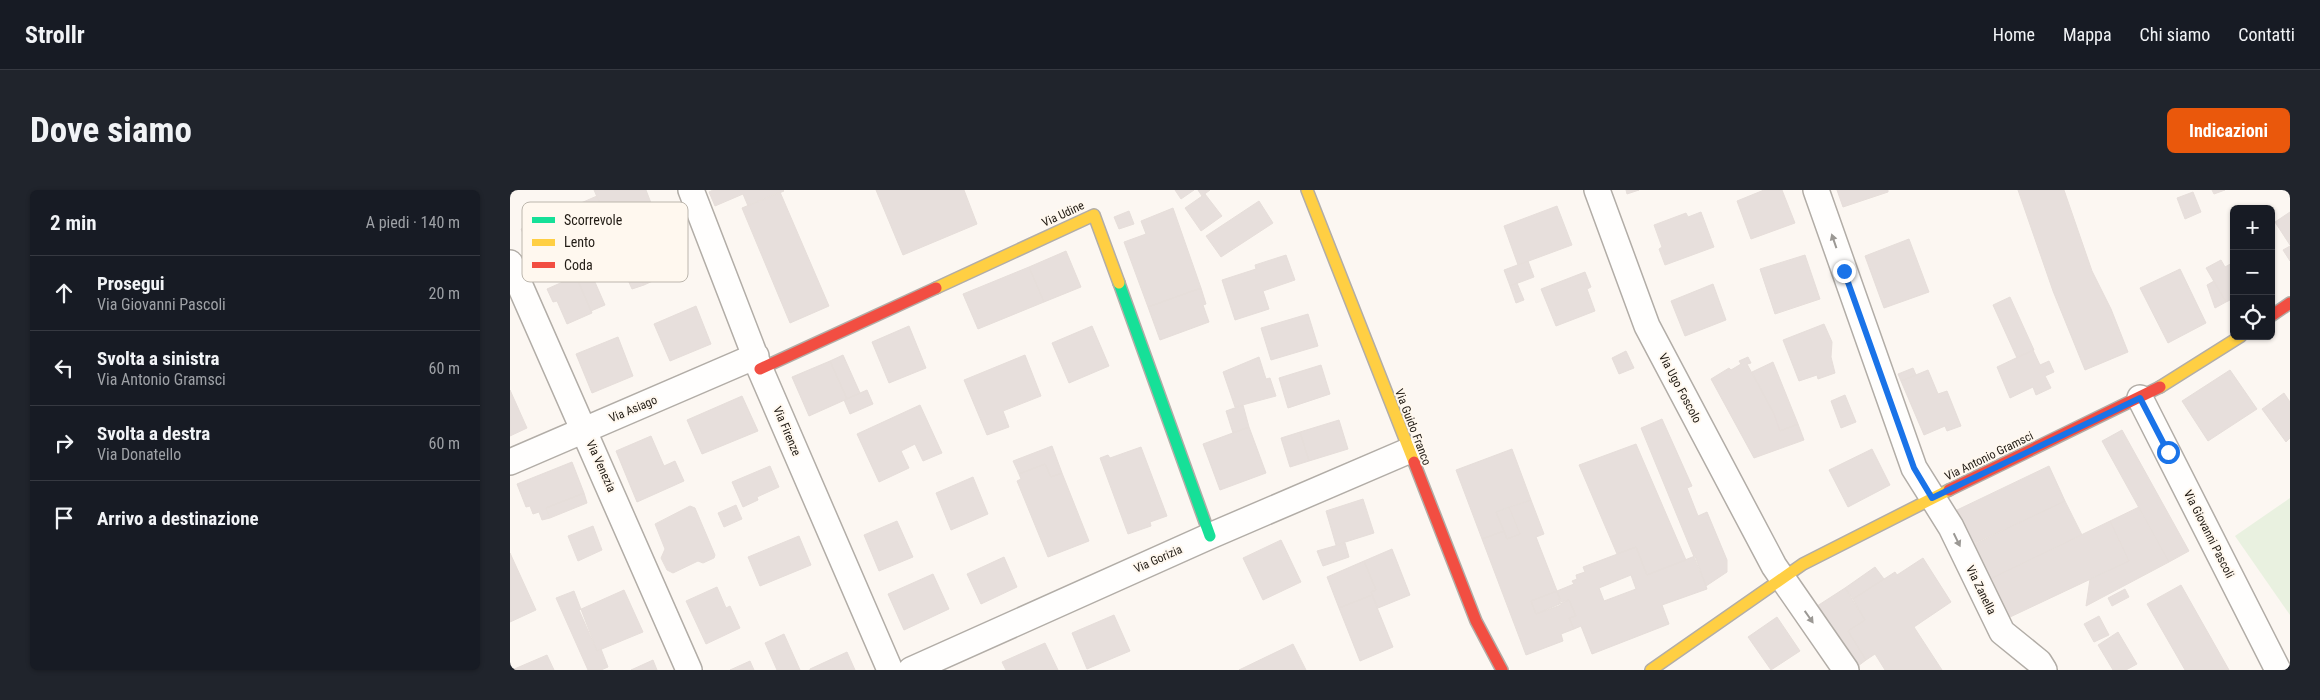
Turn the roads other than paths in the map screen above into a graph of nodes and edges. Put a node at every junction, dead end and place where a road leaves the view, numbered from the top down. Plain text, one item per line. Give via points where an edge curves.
1 (690, 190) edge
2 (1307, 190) edge
3 (1597, 190) edge
4 (1816, 190) edge
5 (510, 263) edge
6 (2290, 304) edge
7 (2275, 313) edge
8 (2235, 340) edge
9 (758, 362) junction
10 (2140, 398) junction
11 (585, 430) junction
12 (1408, 451) junction
13 (510, 462) edge
14 (1932, 498) junction
15 (1210, 536) junction
16 (1781, 577) junction
17 (689, 670) edge
18 (890, 670) edge
19 (911, 670) edge
20 (1502, 670) edge
21 (1651, 670) edge
22 (1846, 670) edge
23 (2044, 670) edge
24 (2278, 670) edge

1 - 9 street, Via Firenze
2 - 12 street, Via Guido Franco
3 - 16 street, Via Ugo Foscolo via 1647,326
14 -> 4 street, Via Zanella via 1914,468
5 - 11 street, Via Venezia
6 - 7 street
8 - 10 street, Via Antonio Gramsci
9 - 11 street, Via Asiago
9 - 15 street, Via Udine via 1094,215
9 - 18 street, Via Firenze
10 - 14 street, Via Antonio Gramsci
10 - 24 street, Via Giovanni Pascoli
11 - 13 street, Via Asiago
11 - 17 street, Via Venezia
12 - 15 street, Via Gorizia
12 - 20 street, Via Guido Franco via 1476,621
14 - 16 street, Via Antonio Gramsci
14 -> 23 street, Via Zanella via 1950,527 2002,632 2039,662
15 - 19 street, Via Gorizia
16 - 21 street, Via Antonio Gramsci
16 -> 22 street, Via Ugo Foscolo

